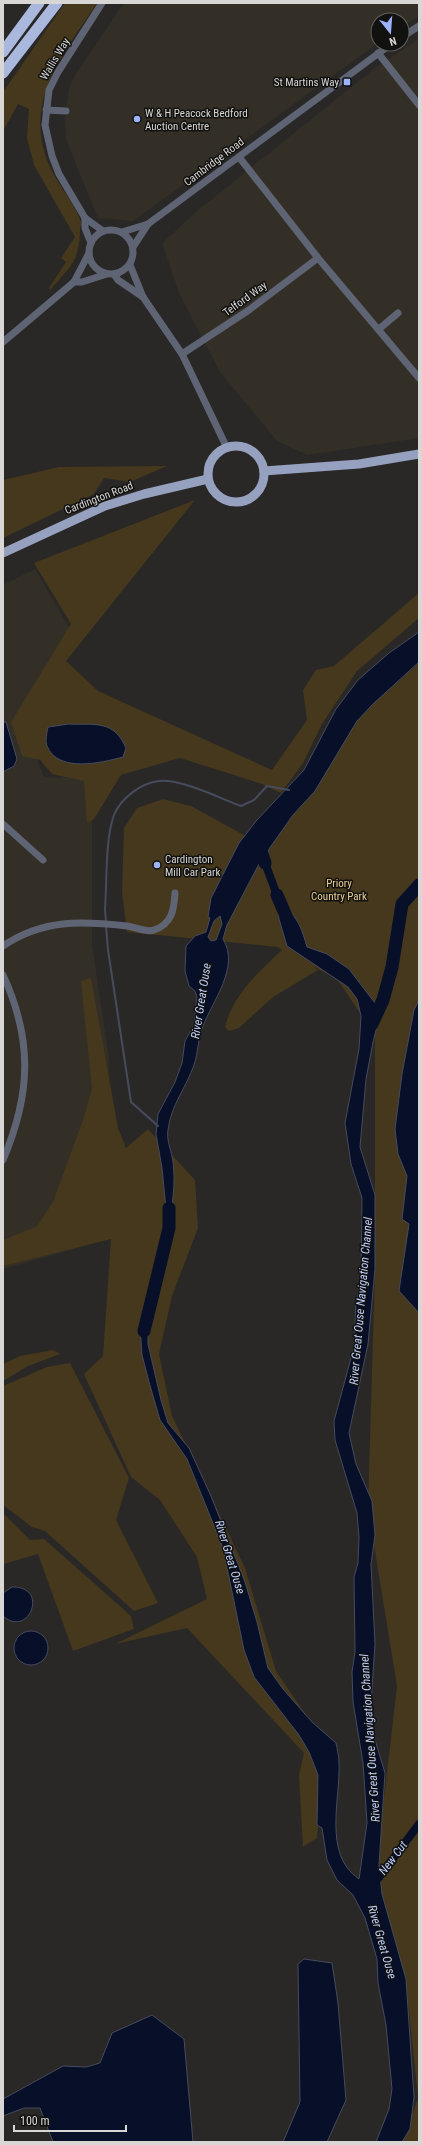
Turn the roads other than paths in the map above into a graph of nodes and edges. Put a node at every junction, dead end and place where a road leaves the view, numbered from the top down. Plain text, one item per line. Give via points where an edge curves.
1 (39, 3) edge
2 (57, 3) edge
3 (102, 3) edge
4 (419, 26) edge
5 (410, 32) edge
6 (3, 52) edge
7 (378, 53) joint
8 (3, 73) edge
9 (419, 105) edge
10 (46, 110) junction
11 (66, 111) dead end
12 (239, 157) junction
13 (85, 218) junction
14 (148, 224) junction
15 (103, 231) junction
16 (122, 232) junction
17 (91, 243) junction
18 (133, 247) junction
19 (89, 253) junction
20 (318, 258) junction
21 (130, 265) junction
22 (111, 274) junction
23 (74, 282) junction
24 (143, 297) junction
25 (398, 313) dead end
26 (379, 329) junction
27 (3, 342) edge
28 (182, 354) junction
29 (419, 378) edge
30 (227, 448) junction
31 (419, 454) edge
32 (264, 471) junction
33 (208, 479) junction
34 (3, 553) edge
35 (3, 824) edge
36 (43, 860) dead end
37 (174, 893) dead end
38 (3, 946) edge
39 (3, 975) edge
40 (3, 1160) edge

1 - 6 highway
2 - 8 highway
3 - 10 street, Wallis Way via 58,72 49,90
4 - 5 street
7 - 9 street
7 - 12 street, Cambridge Road
10 - 11 street
10 - 13 street, Wallis Way via 47,141 52,156 59,174
12 - 14 street, Cambridge Road
12 - 20 street
13 - 15 street, Wallis Way
13 - 17 street, Wallis Way via 85,228
14 - 16 street
14 - 18 street, Cambridge Road
15 - 16 street
15 - 17 street via 94,236
16 - 18 street
17 - 19 street
18 - 21 street
19 - 22 street via 95,267
19 - 23 street
20 - 26 street
20 - 28 street, Telford Way via 249,310
21 - 22 street
21 - 24 street
22 - 23 street
22 - 24 street
23 - 27 street
24 - 28 street
25 - 26 street
26 - 29 street
28 - 30 street
30 - 32 main road via 238,446 249,449 259,459
30 - 33 main road via 212,460 208,469
31 - 32 main road via 359,464
32 - 33 main road via 262,485 255,496 243,502 229,502 219,497
33 - 34 main road, Cardington Road via 104,506
35 - 36 street
37 - 38 street via 171,917 160,928 152,931 73,922 42,927
39 - 40 street via 22,1026 25,1046 23,1102

